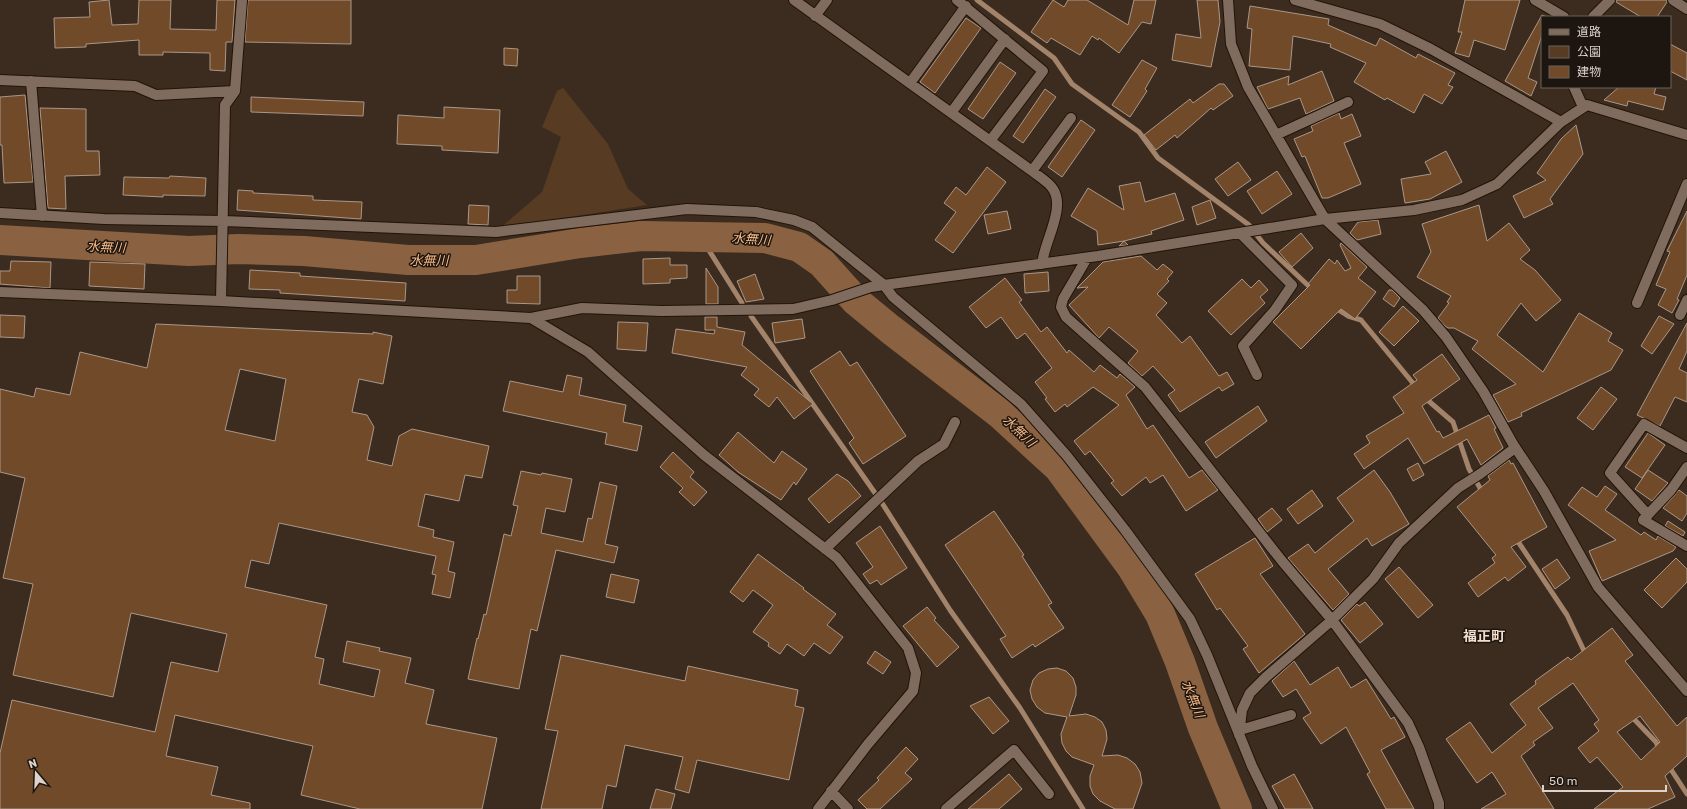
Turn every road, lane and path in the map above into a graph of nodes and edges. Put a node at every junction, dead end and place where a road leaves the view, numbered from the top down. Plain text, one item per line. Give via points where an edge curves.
1 (242, 0) edge
2 (794, 0) edge
3 (827, 0) edge
4 (957, 0) edge
5 (1228, 0) edge
6 (1295, 0) edge
7 (1535, 0) edge
8 (1610, 0) edge
9 (1673, 0) edge
10 (966, 6) junction
11 (1687, 8) edge
12 (815, 16) junction
13 (1562, 16) edge
14 (1594, 16) edge
15 (1005, 39) junction
16 (0, 80) edge
17 (31, 82) junction
18 (910, 83) junction
19 (1574, 88) edge
20 (235, 92) junction
21 (1348, 102) dead end
22 (1583, 107) junction
23 (951, 113) junction
24 (1071, 118) dead end
25 (1561, 122) junction
26 (1687, 134) edge
27 (1276, 135) junction
28 (990, 141) junction
29 (1032, 171) junction
30 (1687, 184) edge
31 (0, 213) edge
32 (42, 216) junction
33 (1325, 219) junction
34 (224, 221) junction
35 (1241, 234) junction
36 (1087, 258) junction
37 (1042, 264) junction
38 (884, 285) junction
39 (0, 292) edge
40 (1687, 300) edge
41 (221, 301) junction
42 (1637, 303) dead end
43 (1680, 315) dead end
44 (531, 318) junction
45 (1257, 375) dead end
46 (955, 422) dead end
47 (1515, 448) junction
48 (1687, 448) edge
49 (1687, 467) edge
50 (1648, 514) junction
51 (1687, 546) edge
52 (825, 549) junction
53 (1332, 620) junction
54 (1687, 691) edge
55 (1291, 715) dead end
56 (1239, 732) junction
57 (831, 791) junction
58 (1049, 794) dead end
59 (818, 809) edge
60 (848, 809) edge
61 (946, 809) edge
62 (1274, 809) edge
63 (1439, 809) edge

1 - 20 street
2 - 12 street
3 - 12 street
4 - 10 street
5 - 27 street via 1231,44 1248,87
6 - 25 street via 1380,24
7 - 13 street
8 - 14 street
9 - 11 street
10 - 15 street
10 - 18 street
12 - 18 street
15 - 23 street
15 - 28 street via 1043,71
16 - 17 street
17 - 20 street via 135,86 156,95
17 - 32 street
18 - 23 street
19 - 22 street
20 - 34 street via 225,105
21 - 27 street
22 - 25 street
22 - 26 street via 1587,105
23 - 28 street
24 - 29 street
25 - 33 street via 1497,184 1462,200 1414,210
27 - 33 street
28 - 29 street
29 - 37 street via 1054,189 1058,208 1043,253
30 - 42 street
31 - 32 street
32 - 34 street
33 - 35 street
33 - 47 street via 1423,310 1446,337 1483,391
34 - 38 street via 496,232 687,209 756,212 794,220 812,227
34 - 41 street
35 - 36 street
35 - 45 street via 1292,285 1275,310 1243,346
36 - 37 street
36 - 53 street via 1063,298 1061,308 1066,317 1145,386 1282,561
37 - 38 street
38 - 44 street via 793,308 706,312 582,308
38 - 56 street via 893,297 1021,404 1067,456 1190,619
39 - 41 street
40 - 43 street
41 - 44 street
44 - 52 street via 588,352 704,455
46 - 52 street via 944,444 918,461
47 - 53 street via 1458,488 1399,543 1373,579
47 - 54 street via 1544,491 1598,587
48 - 50 street via 1644,424 1610,473
49 - 50 street via 1671,490
50 - 51 street via 1643,520
52 - 57 street via 837,558 908,648 916,673 913,691 904,704
53 - 56 street via 1250,693 1242,710
53 - 63 street via 1408,723 1419,747
55 - 56 street
56 - 62 street via 1252,766
57 - 59 street
57 - 60 street
58 - 61 street via 1014,750

